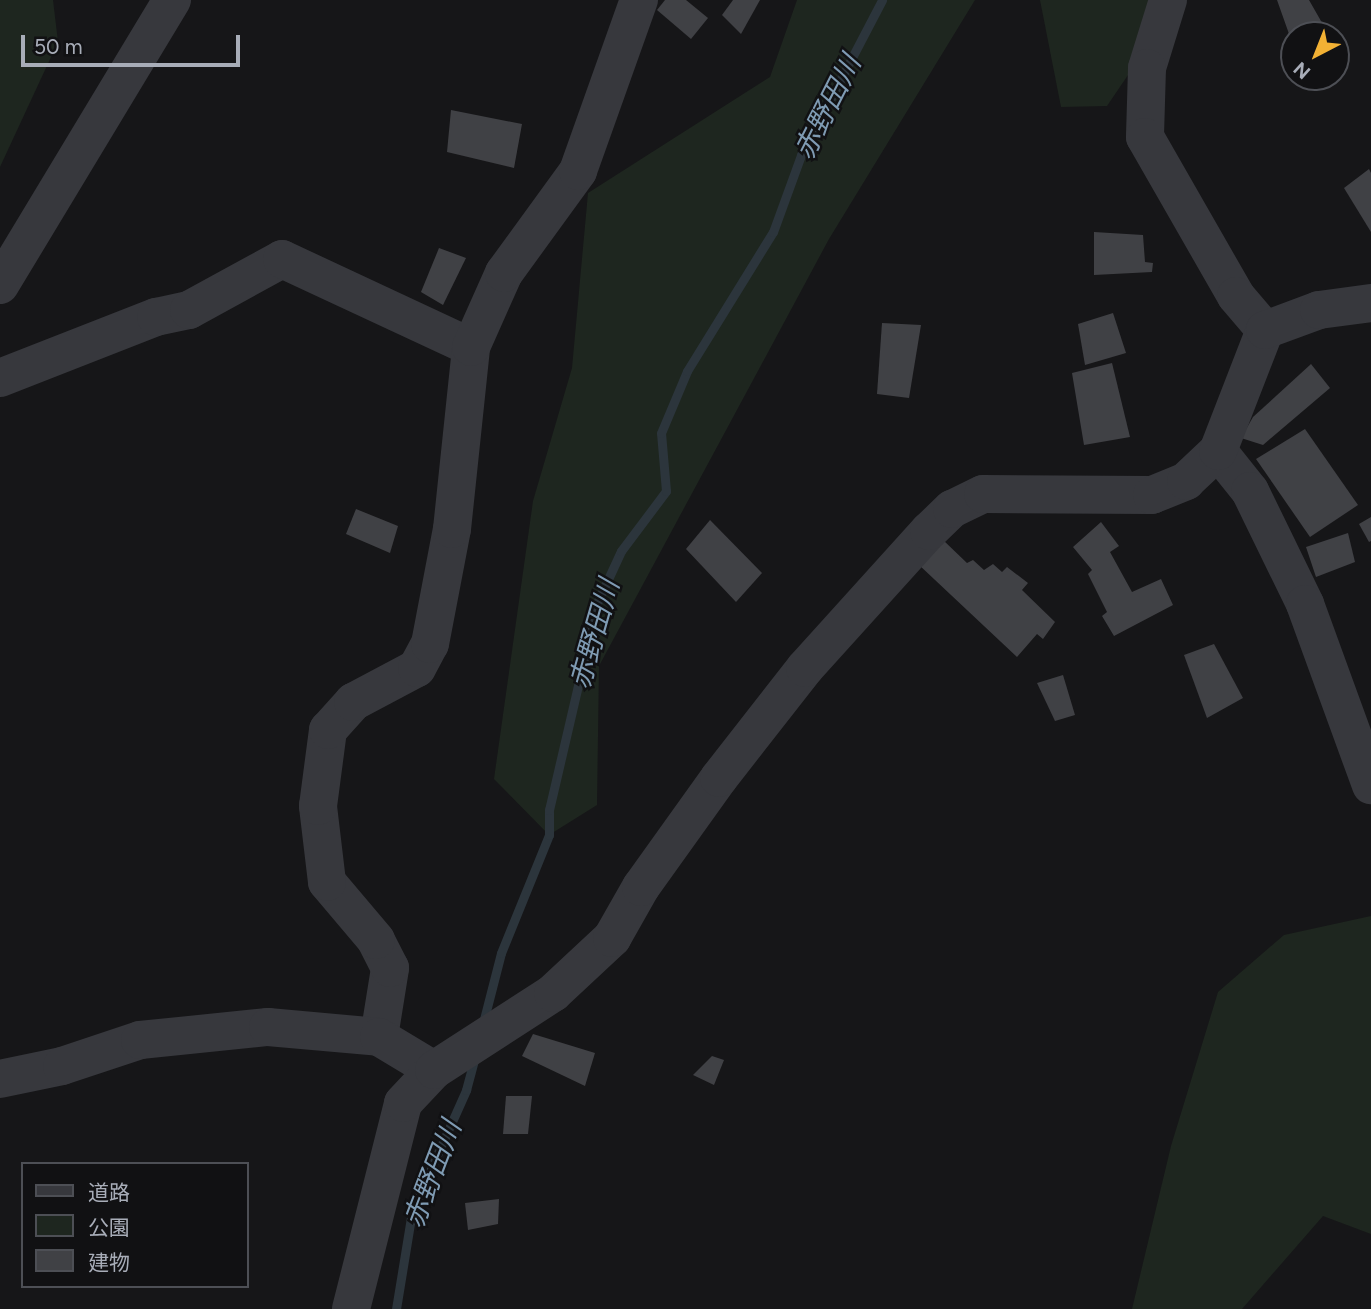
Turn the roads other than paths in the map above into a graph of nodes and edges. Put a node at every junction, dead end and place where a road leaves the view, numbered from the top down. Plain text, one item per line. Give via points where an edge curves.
1 (172, 0) edge
2 (639, 0) edge
3 (1168, 0) edge
4 (0, 285) edge
5 (1371, 303) edge
6 (1265, 330) junction
7 (471, 347) junction
8 (0, 378) edge
9 (1218, 451) junction
10 (1371, 785) edge
11 (379, 1037) junction
12 (434, 1070) junction
13 (0, 1079) edge
14 (351, 1309) edge

1 - 4 street
2 - 7 street via 578,171 504,273
3 - 6 street via 1147,68 1145,137 1236,296
5 - 6 street via 1320,310
6 - 9 street
7 - 8 street via 282,259 189,310 156,317
7 - 11 street via 452,529 430,644 417,667 353,702 328,730 326,742 318,806 327,882 376,940 390,968
9 - 10 street via 1250,491 1305,604
9 - 12 street via 1186,481 1152,495 983,494 952,509 805,668 711,789 641,887 612,938 553,993
11 - 12 street
11 - 13 street via 268,1027 140,1040 62,1066
12 - 14 street via 403,1103 395,1125

